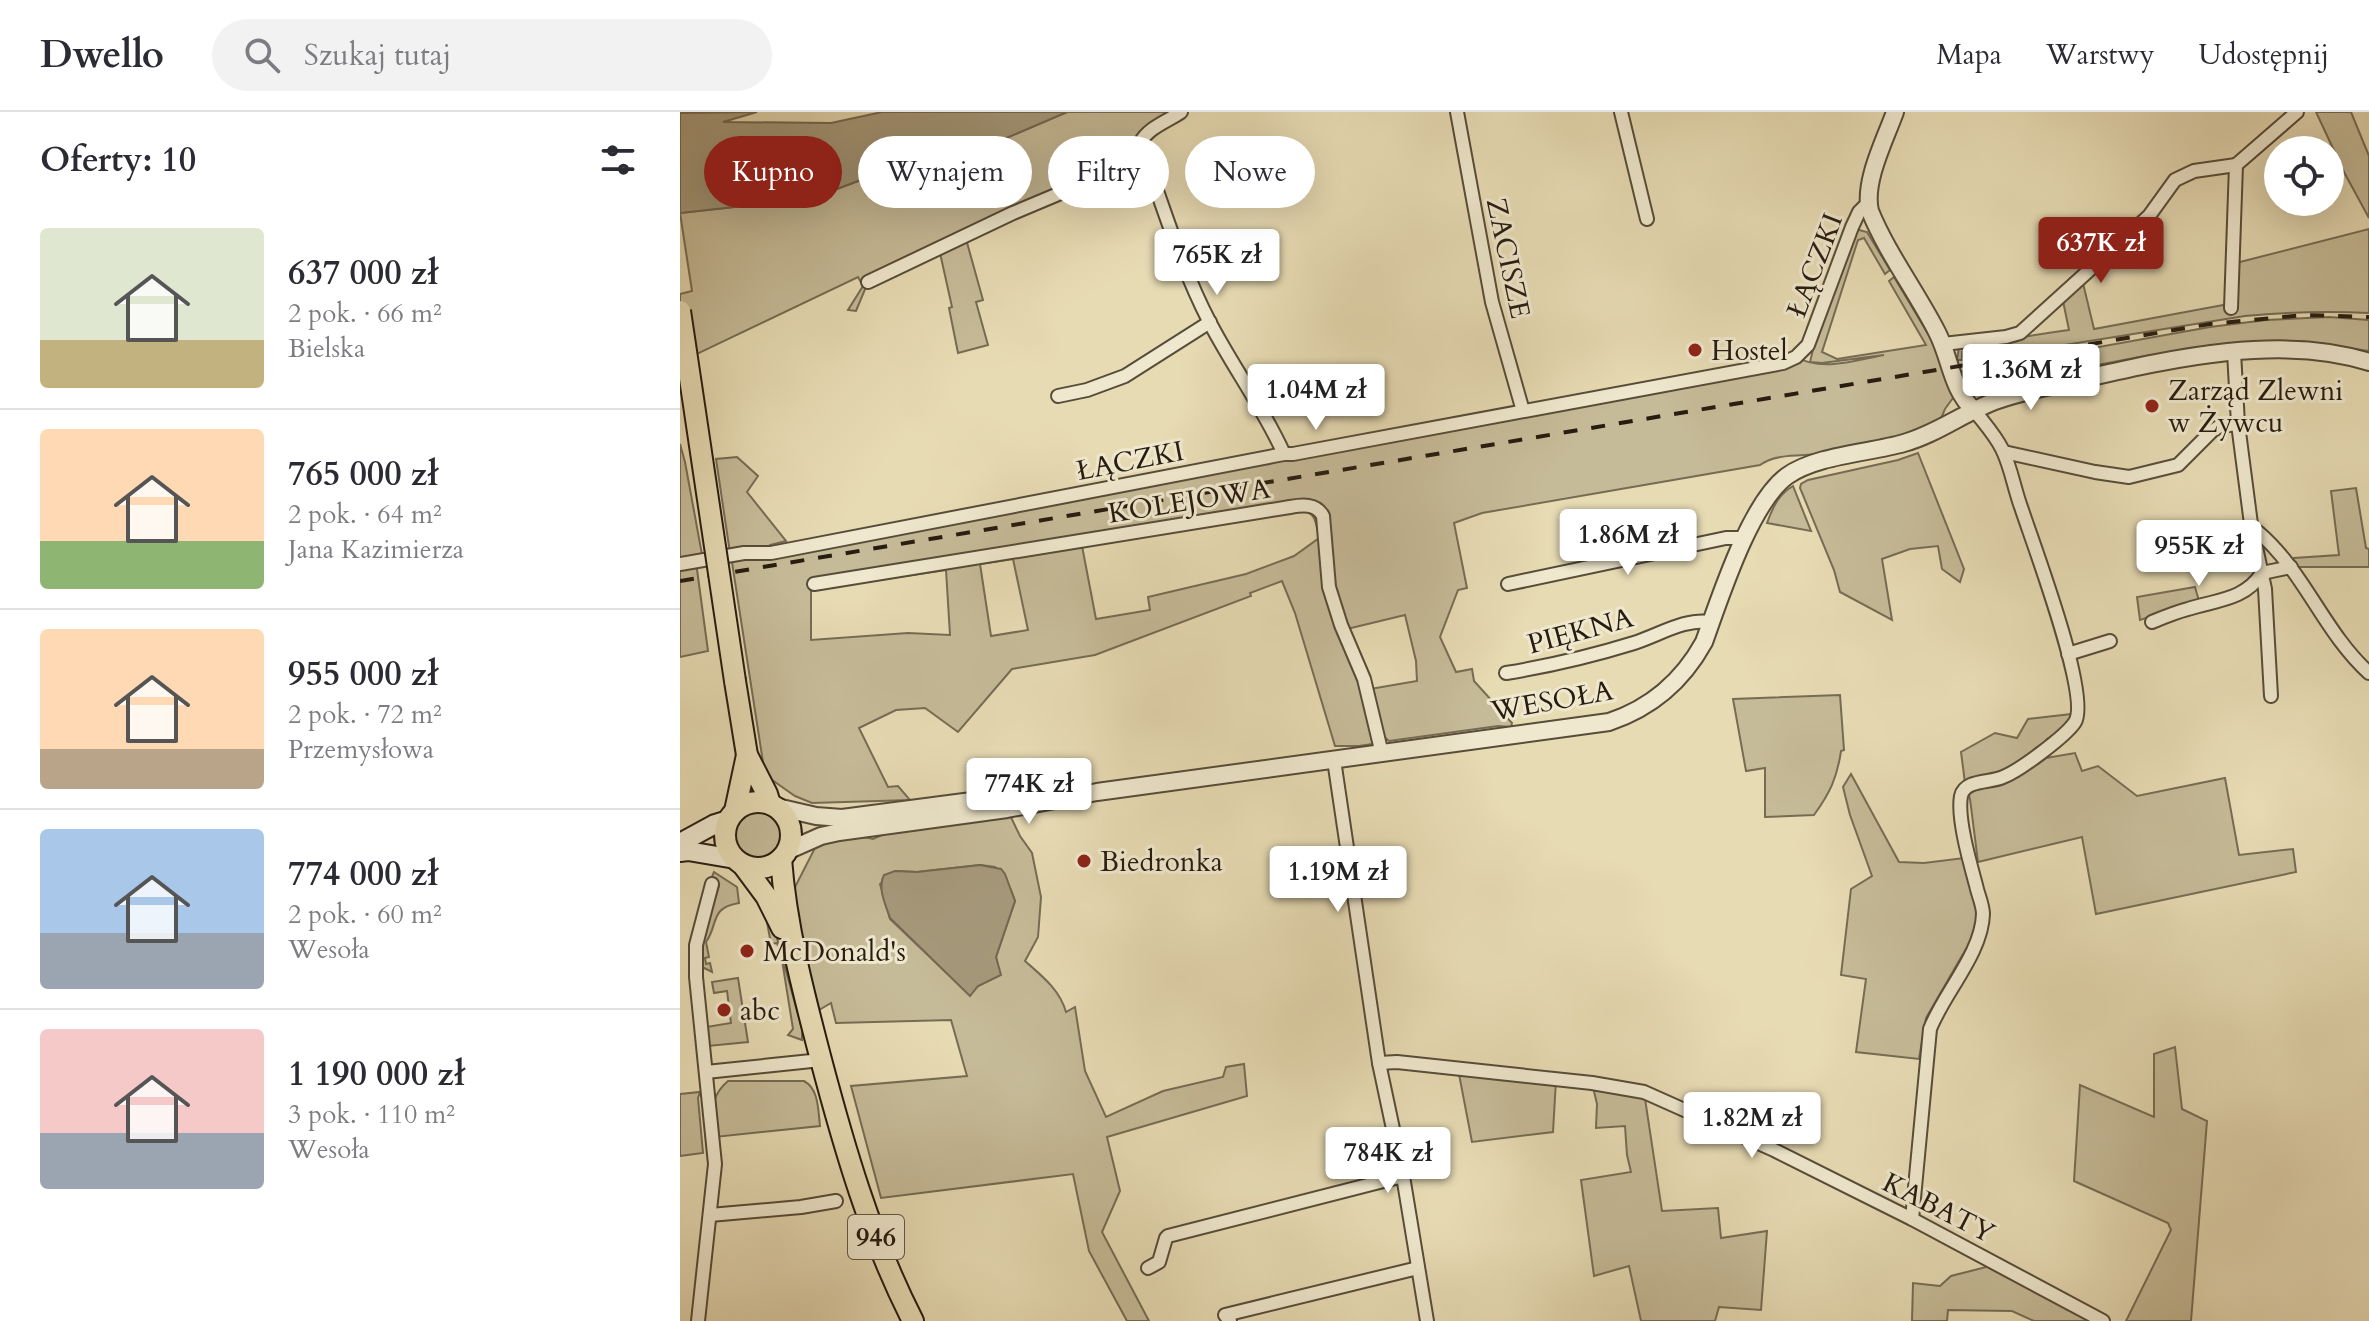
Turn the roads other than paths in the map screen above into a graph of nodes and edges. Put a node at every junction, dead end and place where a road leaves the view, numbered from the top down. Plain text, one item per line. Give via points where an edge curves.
1 (1181, 112) edge
2 (1457, 112) edge
3 (1621, 112) edge
4 (1895, 112) edge
5 (2297, 112) edge
6 (1144, 136) edge
7 (2236, 165) junction
8 (1048, 198) edge
9 (1868, 203) junction
10 (1164, 208) edge
11 (1647, 219) dead end
12 (868, 282) dead end
13 (2231, 308) dead end
14 (680, 311) edge
15 (1210, 322) junction
16 (1943, 344) junction
17 (2234, 352) junction
18 (2369, 362) edge
19 (1058, 396) dead end
20 (1974, 410) junction
21 (1523, 411) junction
22 (2238, 424) junction
23 (2004, 452) junction
24 (1284, 454) junction
25 (2253, 532) junction
26 (1745, 538) junction
27 (680, 564) edge
28 (2291, 567) junction
29 (2262, 573) junction
30 (814, 584) dead end
31 (1508, 584) dead end
32 (1711, 622) junction
33 (2152, 622) dead end
34 (2110, 641) dead end
35 (2068, 654) junction
36 (1506, 673) dead end
37 (2369, 673) edge
38 (2271, 696) dead end
39 (1382, 754) junction
40 (747, 755) junction
41 (1334, 760) junction
42 (1079, 795) junction
43 (773, 806) junction
44 (732, 815) junction
45 (680, 843) edge
46 (680, 852) edge
47 (784, 855) junction
48 (739, 862) junction
49 (712, 884) dead end
50 (800, 977) junction
51 (821, 1060) junction
52 (1379, 1063) junction
53 (706, 1072) junction
54 (1403, 1176) junction
55 (836, 1201) dead end
56 (710, 1215) junction
57 (1912, 1219) junction
58 (1148, 1268) dead end
59 (1418, 1268) junction
60 (698, 1321) edge
61 (913, 1321) edge
62 (1230, 1321) edge
63 (1427, 1321) edge
64 (2103, 1321) edge

1 - 6 street
2 - 21 street, ZACISZE via 1488,286
3 - 11 street
4 - 9 street via 1870,181
5 - 7 street
7 - 13 street
7 - 16 street via 2194,171 2175,180 2149,216 2020,333
8 - 12 street
9 - 16 street via 1874,223
9 - 21 street, ŁĄCZKI via 1852,227 1815,331 1796,357 1755,370
10 - 15 street
14 - 40 main road, bridge
15 - 19 street via 1125,376
15 - 24 street
16 - 20 street via 1958,391
17 - 18 street, WESOŁA via 2308,349
17 - 20 street, WESOŁA via 2114,372
17 - 22 street
20 - 23 street
20 - 26 street, WESOŁA via 1907,442 1787,475 1768,494
21 - 24 street, ŁĄCZKI
22 - 23 street via 2212,431 2178,465 2129,477
22 - 25 street
23 - 35 street
24 - 27 street, ŁĄCZKI via 785,550
25 - 28 street
25 - 29 street
26 - 31 street, PIĘKNA
26 - 32 street, WESOŁA
28 - 29 street
28 - 37 street via 2328,627
29 - 33 street via 2238,595
29 - 38 street
30 - 39 street, KOLEJOWA via 1311,506 1323,516 1329,587 1364,679
32 - 36 street, PIĘKNA via 1691,622 1585,657
32 - 39 street, WESOŁA via 1679,679 1622,718
34 - 35 street
35 - 57 street via 2078,702 2076,720 2022,766 1965,788 1961,795 1982,927 1930,1029
39 - 41 street, WESOŁA
40 - 43 main road
40 - 44 main road
41 - 42 street, WESOŁA
41 - 52 street
42 - 43 street, WESOŁA via 1013,797 842,818
42 - 47 street, WESOŁA via 839,832
43 - 44 main road via 747,803
43 - 47 main road via 789,822
44 - 45 main road
44 - 48 main road via 725,840
46 - 48 main road
47 - 48 main road via 763,868
47 - 50 main road, 946 via 784,902
48 - 50 main road, 946 via 773,908
49 - 53 street via 696,945
50 - 51 main road, 946
51 - 53 street
51 - 61 main road, 946 via 845,1151
52 - 54 street
52 - 57 street, KABATY via 1644,1092
53 - 56 street via 715,1164
54 - 58 street via 1168,1236 1159,1262
54 - 59 street
55 - 56 street
56 - 60 street
57 - 64 street, KABATY
59 - 62 street via 1225,1315
59 - 63 street

